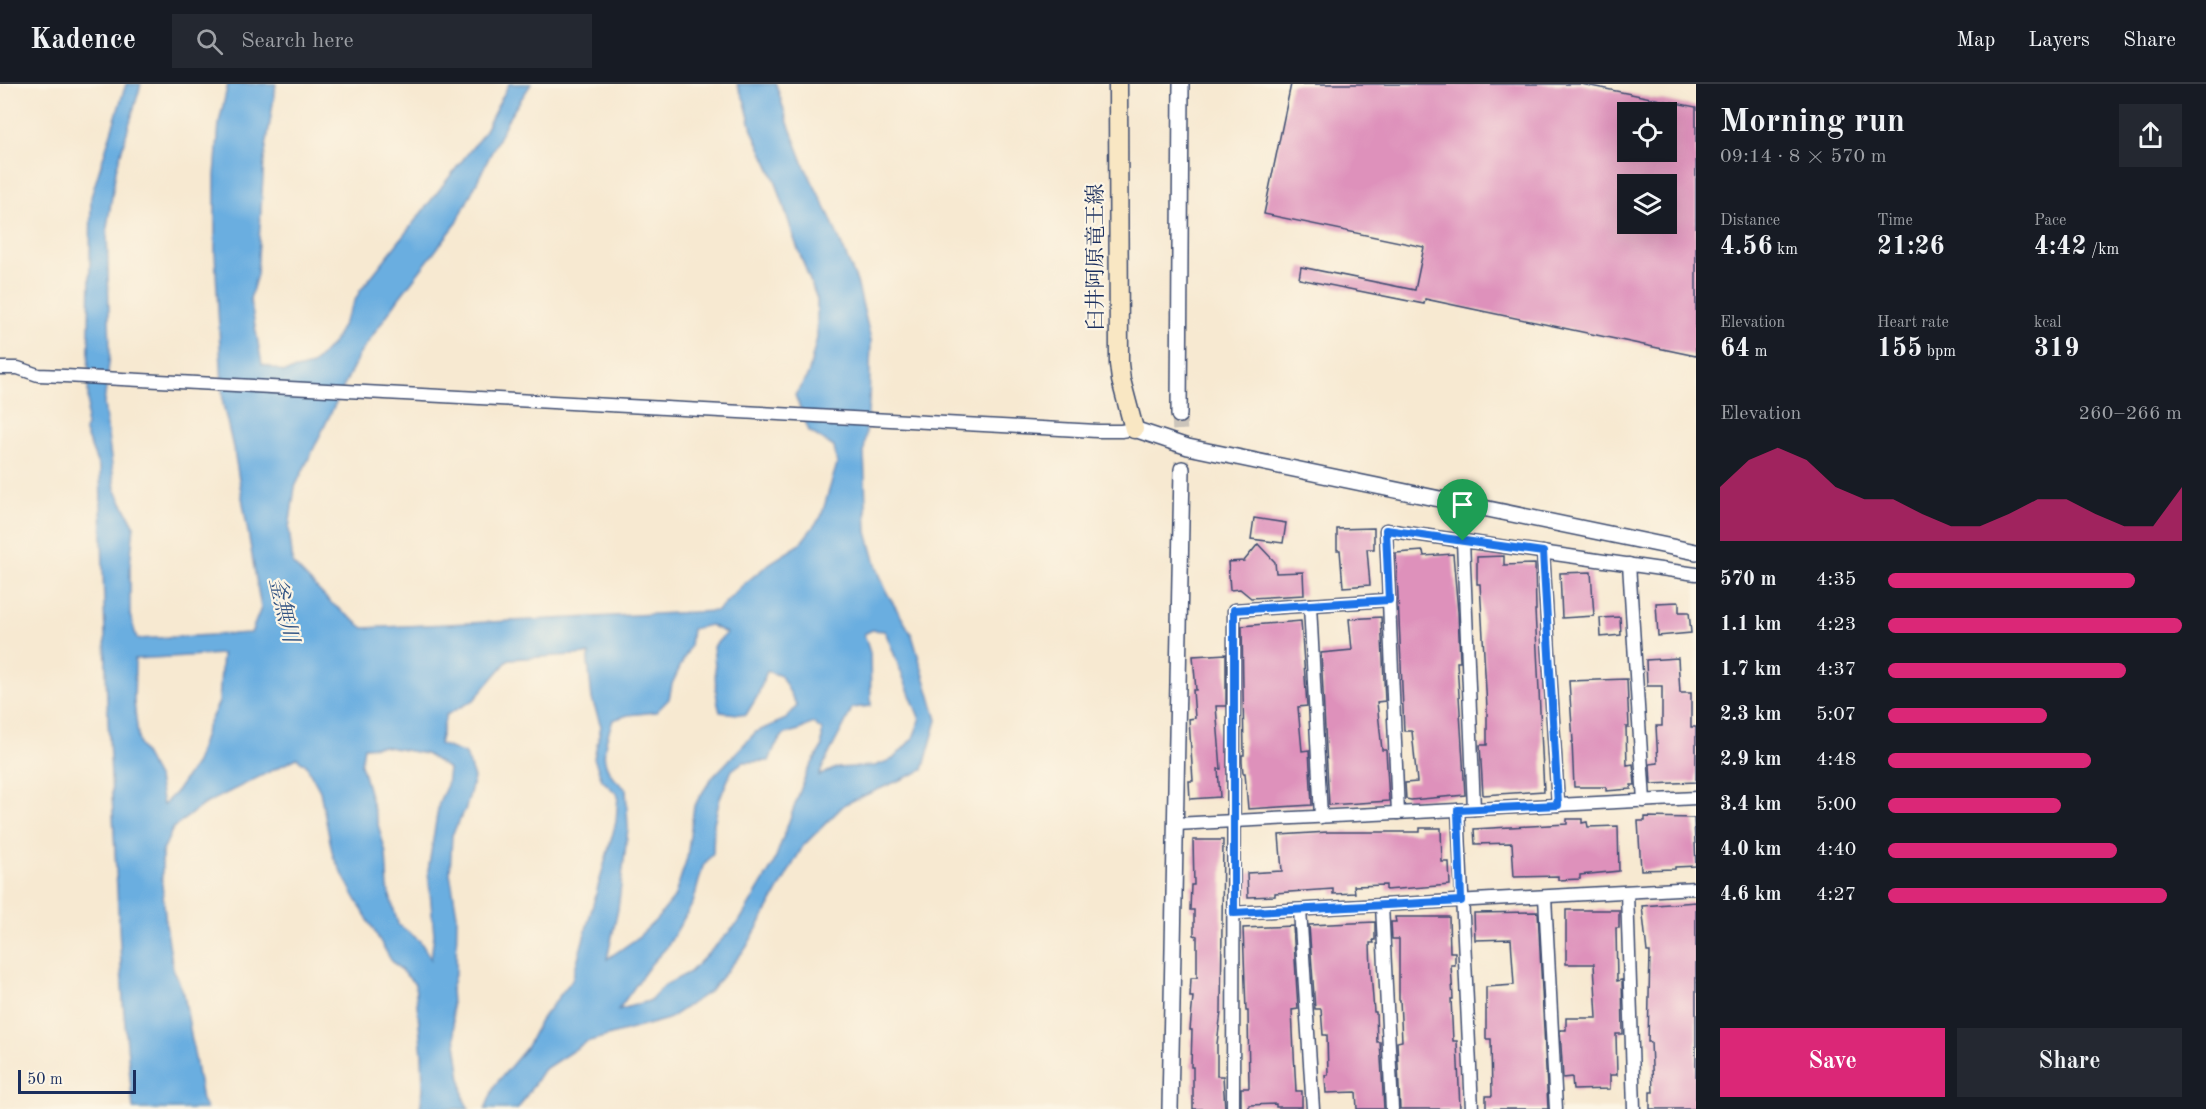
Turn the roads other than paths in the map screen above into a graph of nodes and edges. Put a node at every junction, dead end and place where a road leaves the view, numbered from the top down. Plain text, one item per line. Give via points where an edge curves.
1 (1118, 84) edge
2 (1181, 84) edge
3 (0, 368) edge
4 (1179, 415) tunnel mouth
5 (1134, 429) junction
6 (1182, 469) tunnel mouth
7 (1463, 541) junction
8 (1543, 552) junction
9 (1696, 552) edge
10 (1629, 564) junction
11 (1696, 574) edge
12 (1389, 600) junction
13 (1310, 605) junction
14 (1696, 798) edge
15 (1644, 801) junction
16 (1558, 805) junction
17 (1474, 809) junction
18 (1458, 810) junction
19 (1398, 813) junction
20 (1321, 817) junction
21 (1233, 821) junction
22 (1175, 824) junction
23 (1696, 888) edge
24 (1627, 892) junction
25 (1545, 897) junction
26 (1461, 901) junction
27 (1382, 905) junction
28 (1300, 910) junction
29 (1234, 913) junction
30 (1170, 1109) edge
31 (1233, 1109) edge
32 (1313, 1109) edge
33 (1392, 1109) edge
34 (1472, 1109) edge
35 (1556, 1109) edge
36 (1634, 1109) edge

1 - 5 main road, 臼井阿原竜王線 via 1119,364
2 - 4 street
3 - 5 street via 18,368 38,375 1099,431
5 - 9 street via 1188,447
6 - 22 street
7 - 8 street
7 - 12 street via 1386,530
7 - 17 street
8 - 10 street
8 - 16 street
10 - 11 street
10 - 15 street
12 - 13 street
12 - 19 street
13 - 20 street
13 - 21 street via 1234,610
14 - 15 street
15 - 16 street
16 - 17 street
17 - 18 street
18 - 19 street
18 - 26 street
19 - 20 street
20 - 21 street
21 - 22 street
21 - 29 street
22 - 30 street
23 - 24 street
24 - 25 street
24 - 36 street
25 - 26 street
25 - 35 street
26 - 27 street
26 - 34 street
27 - 28 street
27 - 33 street
28 - 29 street
28 - 32 street
29 - 31 street

